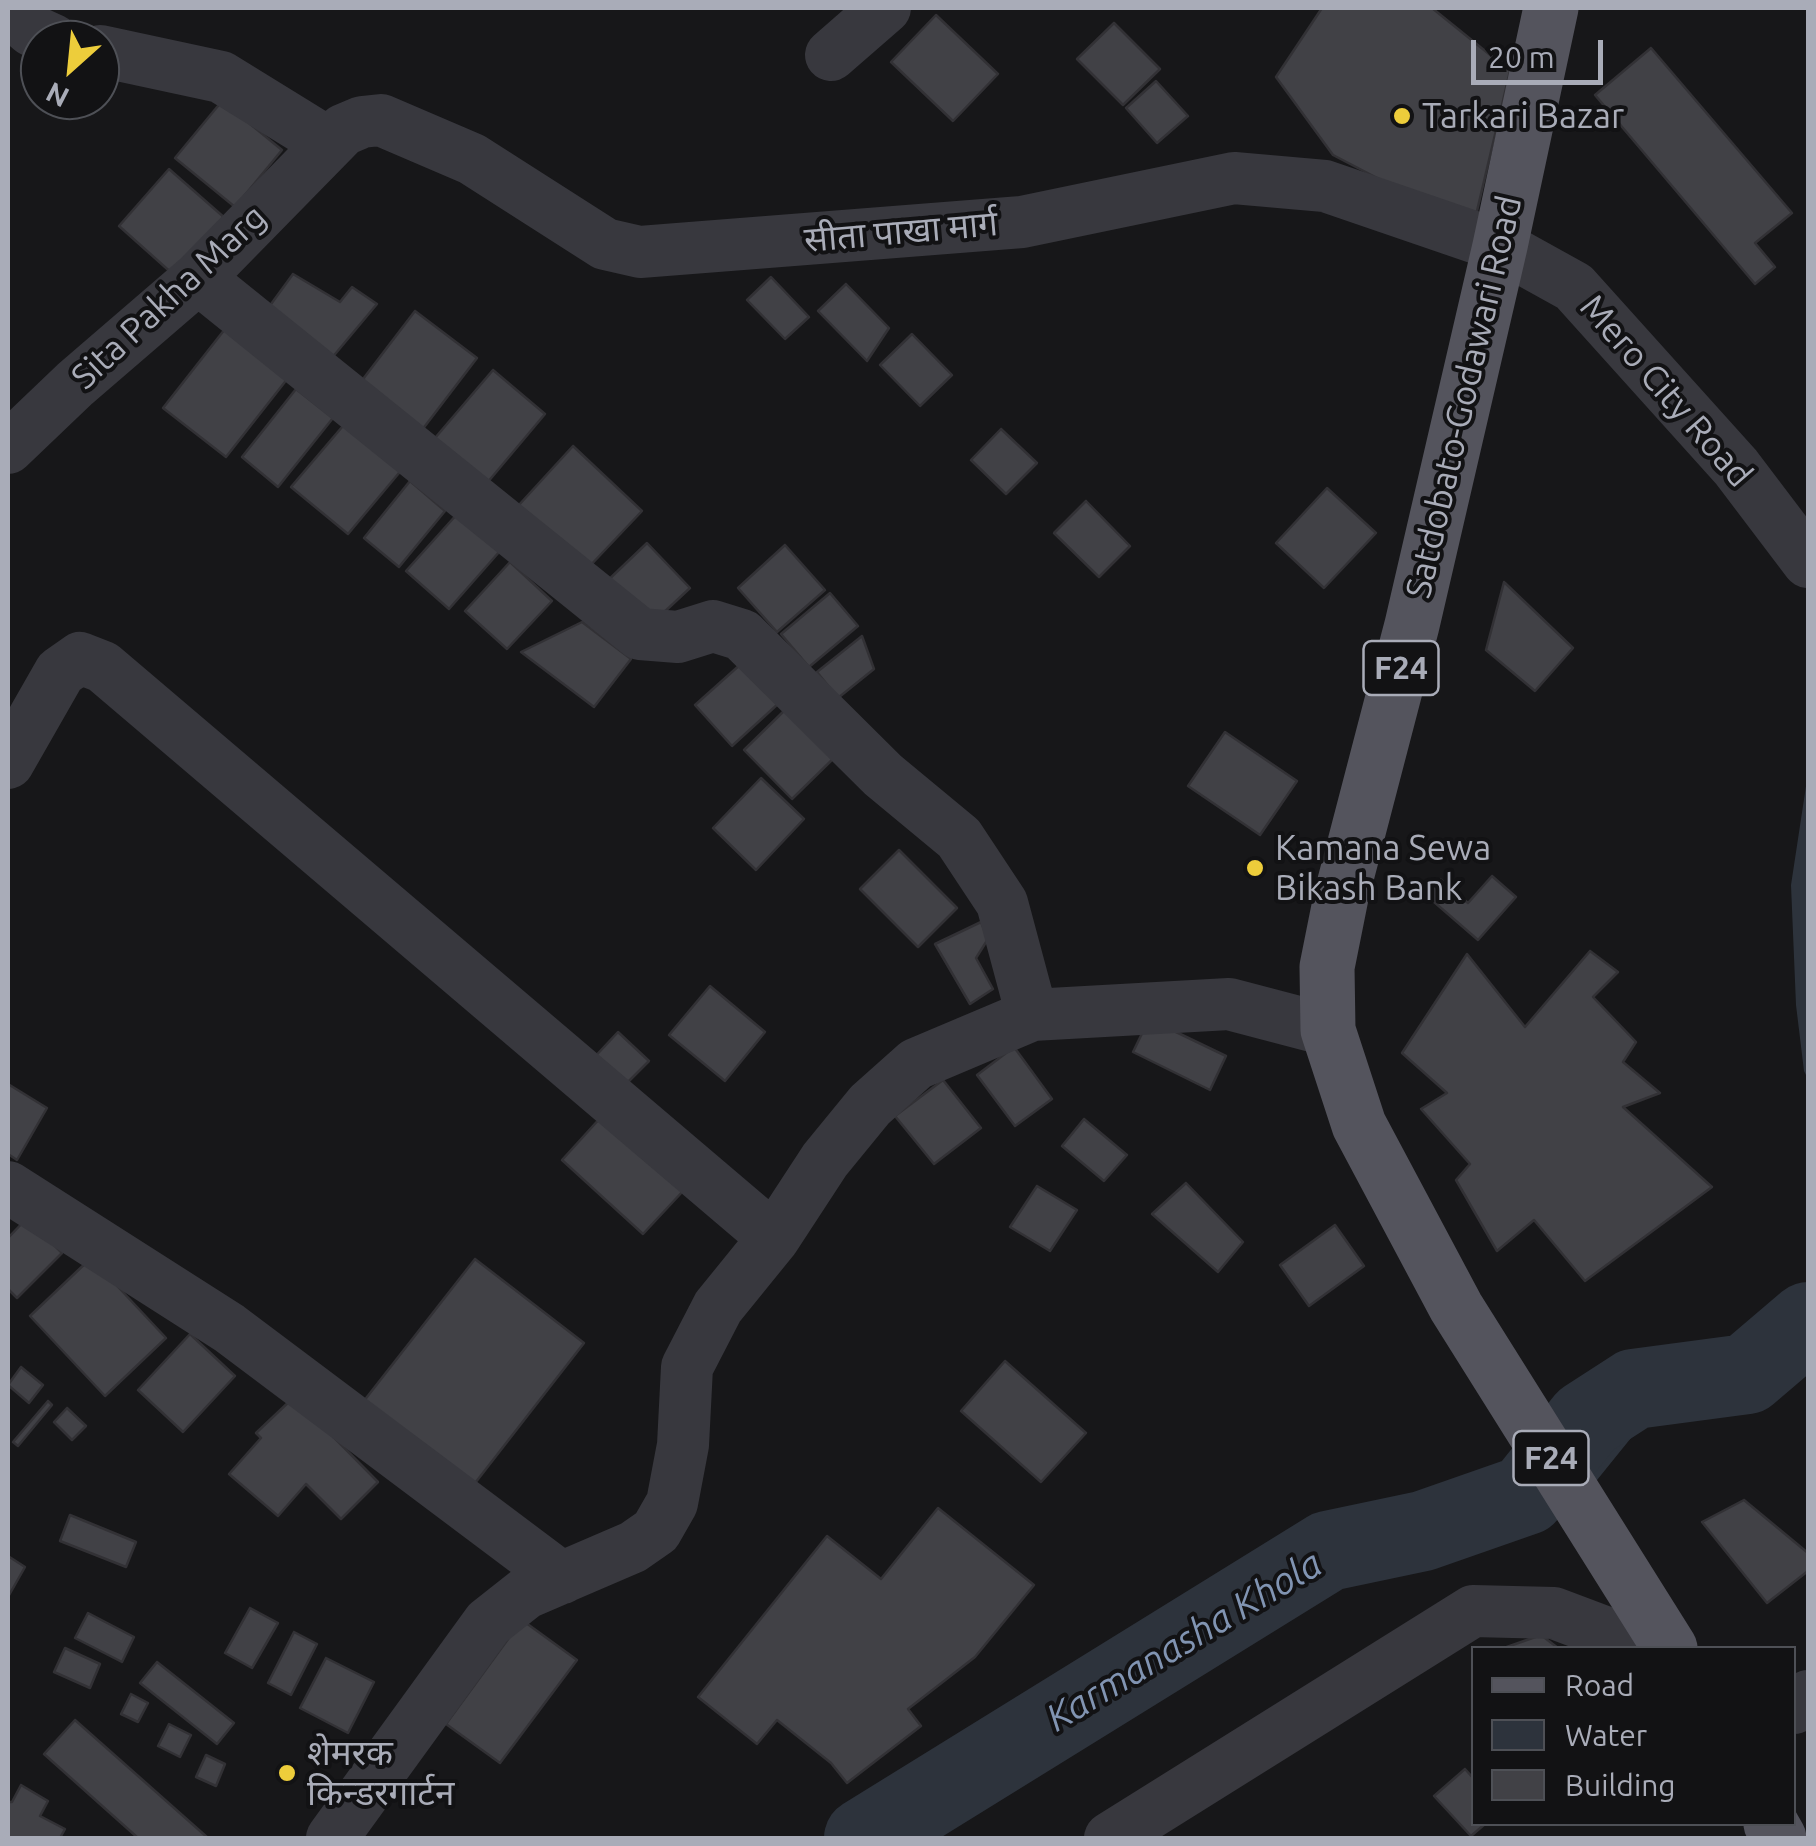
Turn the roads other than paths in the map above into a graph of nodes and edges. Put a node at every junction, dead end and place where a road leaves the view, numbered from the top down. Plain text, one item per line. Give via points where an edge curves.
1 (885, 8) edge
2 (1551, 8) edge
3 (120, 55) edge
4 (830, 55) dead end
5 (328, 143) junction
6 (1500, 246) junction
7 (198, 278) junction
8 (8, 448) edge
9 (1808, 562) edge
10 (8, 764) edge
11 (1032, 1015) junction
12 (1328, 1030) junction
13 (8, 1186) edge
14 (774, 1238) junction
15 (562, 1578) junction
16 (1654, 1635) edge
17 (332, 1838) edge
18 (1110, 1838) edge

1 - 4 street
2 - 6 main road, Satdobato-Godawari Road / F24
3 - 5 street via 221,77
5 - 6 street, सीता पाखा मार्ग via 343,130 381,120 472,160 604,244 640,252 1022,222 1234,178 1325,186
5 - 7 street, Sita Pakha Marg
6 - 9 street, Mero City Road via 1587,299 1736,467
6 - 12 main road, Satdobato-Godawari Road / F24 via 1341,897 1328,966
7 - 8 street, Sita Pakha Marg
7 - 11 street via 640,634 678,637 713,626 742,635 883,774 959,838 1002,903
10 - 14 street via 60,672 80,658 103,668
11 - 12 street via 1229,1004
11 - 14 street via 916,1064 870,1104
12 - 16 main road, Satdobato-Godawari Road / F24 via 1359,1125 1456,1307
13 - 15 street via 229,1328
14 - 15 street via 718,1307 687,1367 683,1445 672,1503 656,1531
15 - 17 street via 526,1592 488,1623
16 - 18 street via 1554,1613 1473,1611

